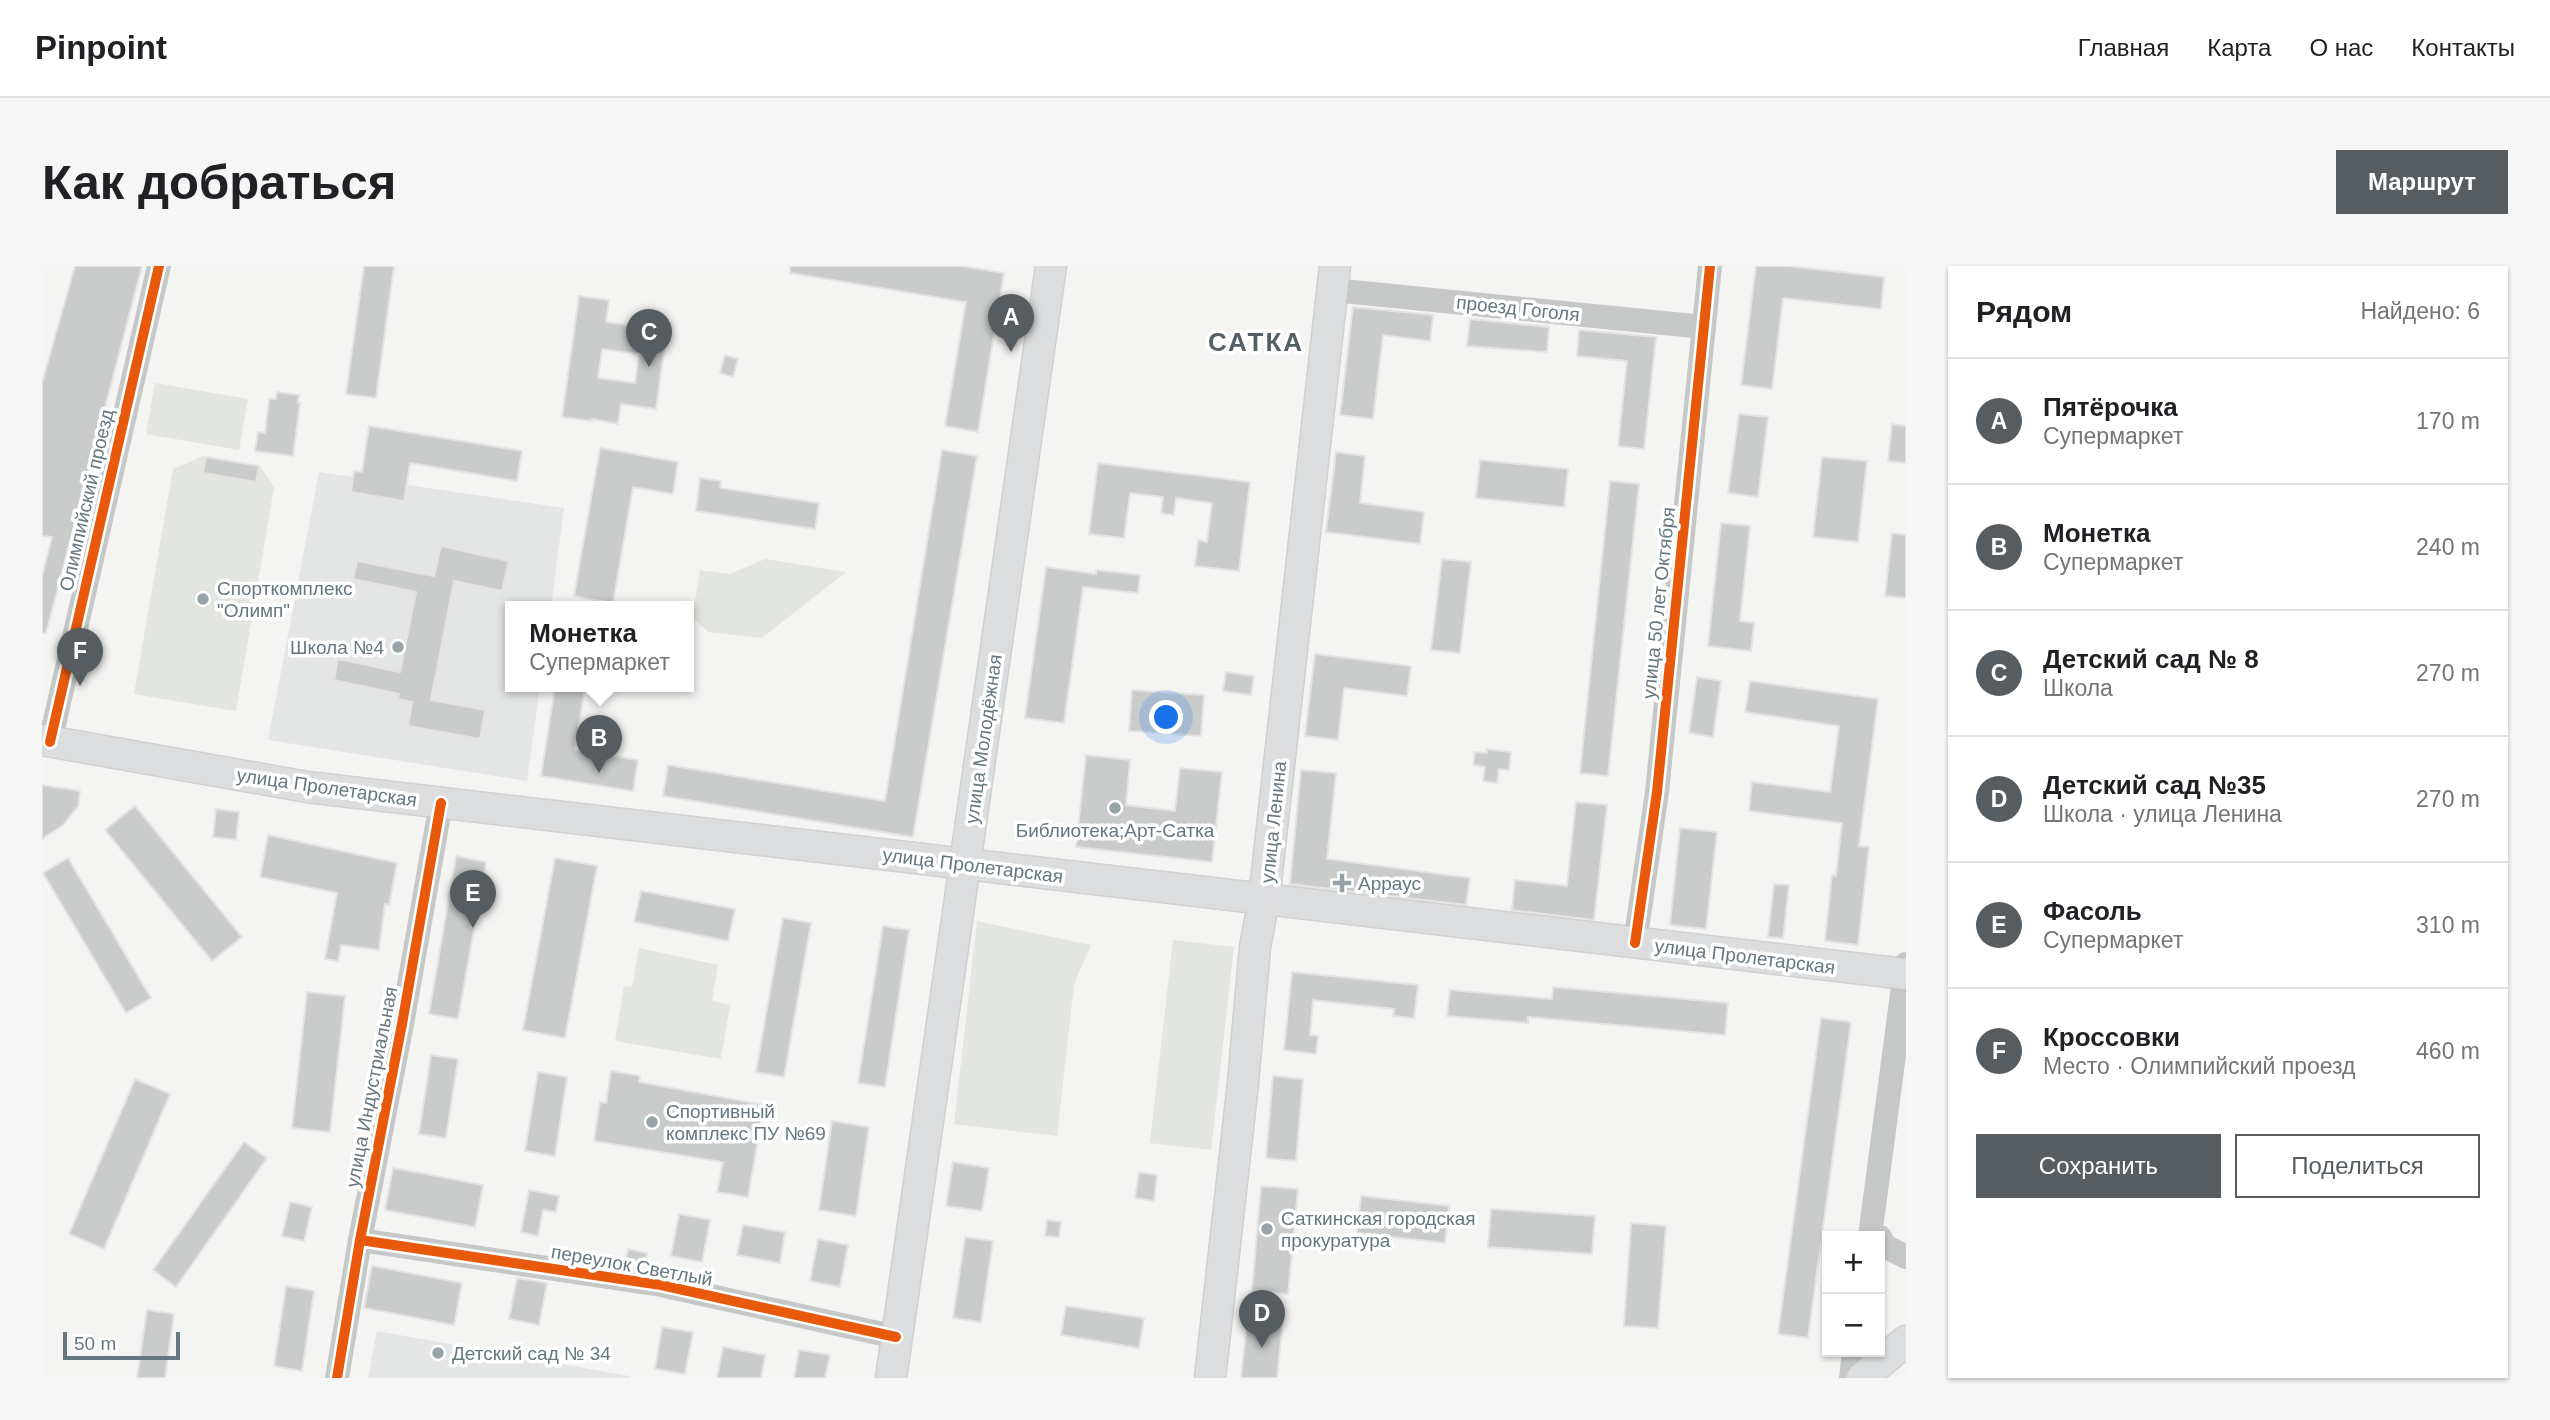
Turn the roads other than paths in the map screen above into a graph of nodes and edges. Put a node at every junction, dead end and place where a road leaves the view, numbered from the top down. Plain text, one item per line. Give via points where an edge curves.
1 (159, 266) edge
2 (1051, 266) edge
3 (1710, 266) edge
4 (1334, 278) edge
5 (1704, 327) junction
6 (46, 741) edge
7 (441, 803) junction
8 (964, 864) junction
9 (1264, 899) junction
10 (1635, 943) junction
11 (1906, 971) edge
12 (1875, 1231) edge
13 (360, 1240) junction
14 (1885, 1245) edge
15 (1906, 1257) edge
16 (896, 1337) junction
17 (1906, 1341) edge
18 (1853, 1357) edge
19 (337, 1378) edge
20 (891, 1378) edge
21 (1210, 1378) edge
22 (1851, 1378) edge
23 (1862, 1378) edge

1 - 6 street, Олимпийский проезд
2 - 8 main road, улица Молодёжная
3 - 5 street, улица 50 лет Октября
4 - 5 street, проезд Гоголя
4 - 9 main road, улица Ленина
5 - 10 street, улица 50 лет Октября via 1657,792
6 - 7 main road, улица Пролетарская via 307,787
7 - 8 main road, улица Пролетарская
7 - 13 street, улица Индустриальная
8 - 9 main road, улица Пролетарская
8 - 16 main road, улица Молодёжная
9 - 10 main road, улица Пролетарская
9 - 21 main road, улица Ленина via 1255,947
10 - 11 main road, улица Пролетарская
11 - 12 street
13 - 16 street, переулок Светлый via 661,1285
13 - 19 street, улица Индустриальная
14 - 15 street
16 - 20 main road, улица Молодёжная
17 - 23 main road
18 - 22 street

